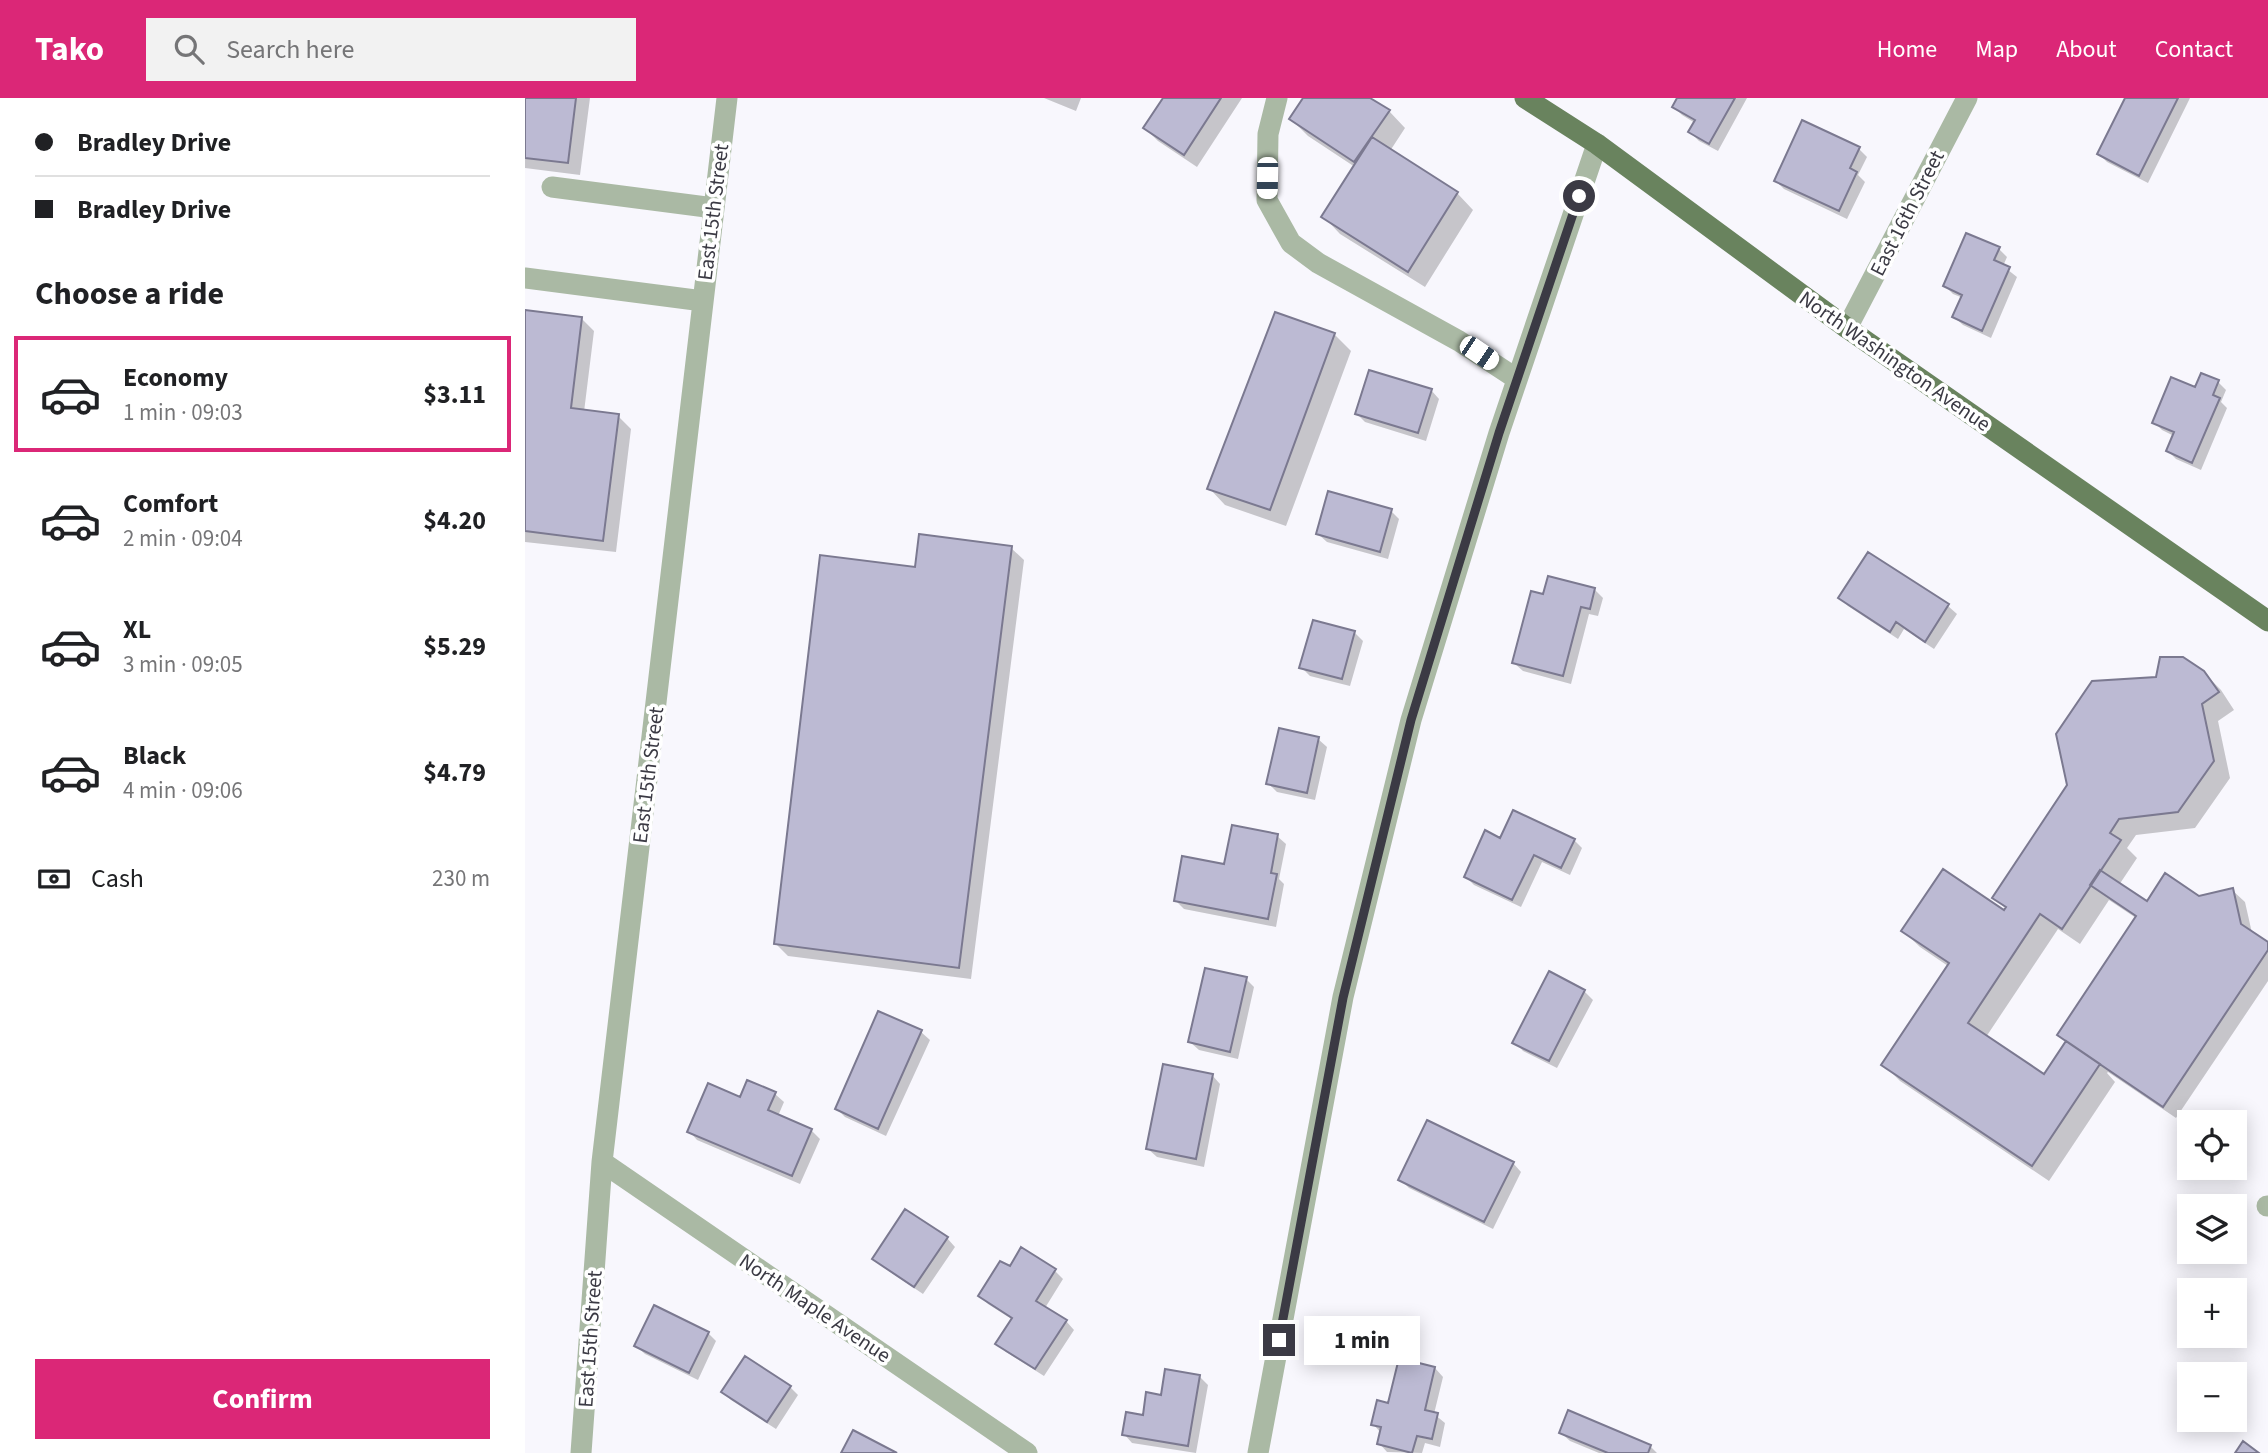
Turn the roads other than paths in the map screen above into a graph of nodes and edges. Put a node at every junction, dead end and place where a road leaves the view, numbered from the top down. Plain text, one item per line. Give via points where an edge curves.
1 (727, 98) edge
2 (1277, 98) edge
3 (1525, 98) edge
4 (1967, 98) edge
5 (1597, 144) junction
6 (552, 187) dead end
7 (714, 208) junction
8 (525, 278) edge
9 (703, 300) junction
10 (1847, 328) junction
11 (1517, 379) junction
12 (2268, 621) edge
13 (603, 1162) junction
14 (581, 1453) edge
15 (1027, 1453) edge
16 (1258, 1453) edge

1 - 7 street, East 15th Street
2 - 11 street via 1268,134 1267,200 1291,243
3 - 5 main road, North Washington Avenue
4 - 10 street, East 16th Street
5 - 10 main road, North Washington Avenue
5 - 11 street
6 - 7 street
7 - 9 street, East 15th Street
8 - 9 street
9 - 13 street, East 15th Street
10 - 12 main road, North Washington Avenue
11 - 16 street via 1411,720 1343,998
13 - 14 street, East 15th Street
13 - 15 street, North Maple Avenue

